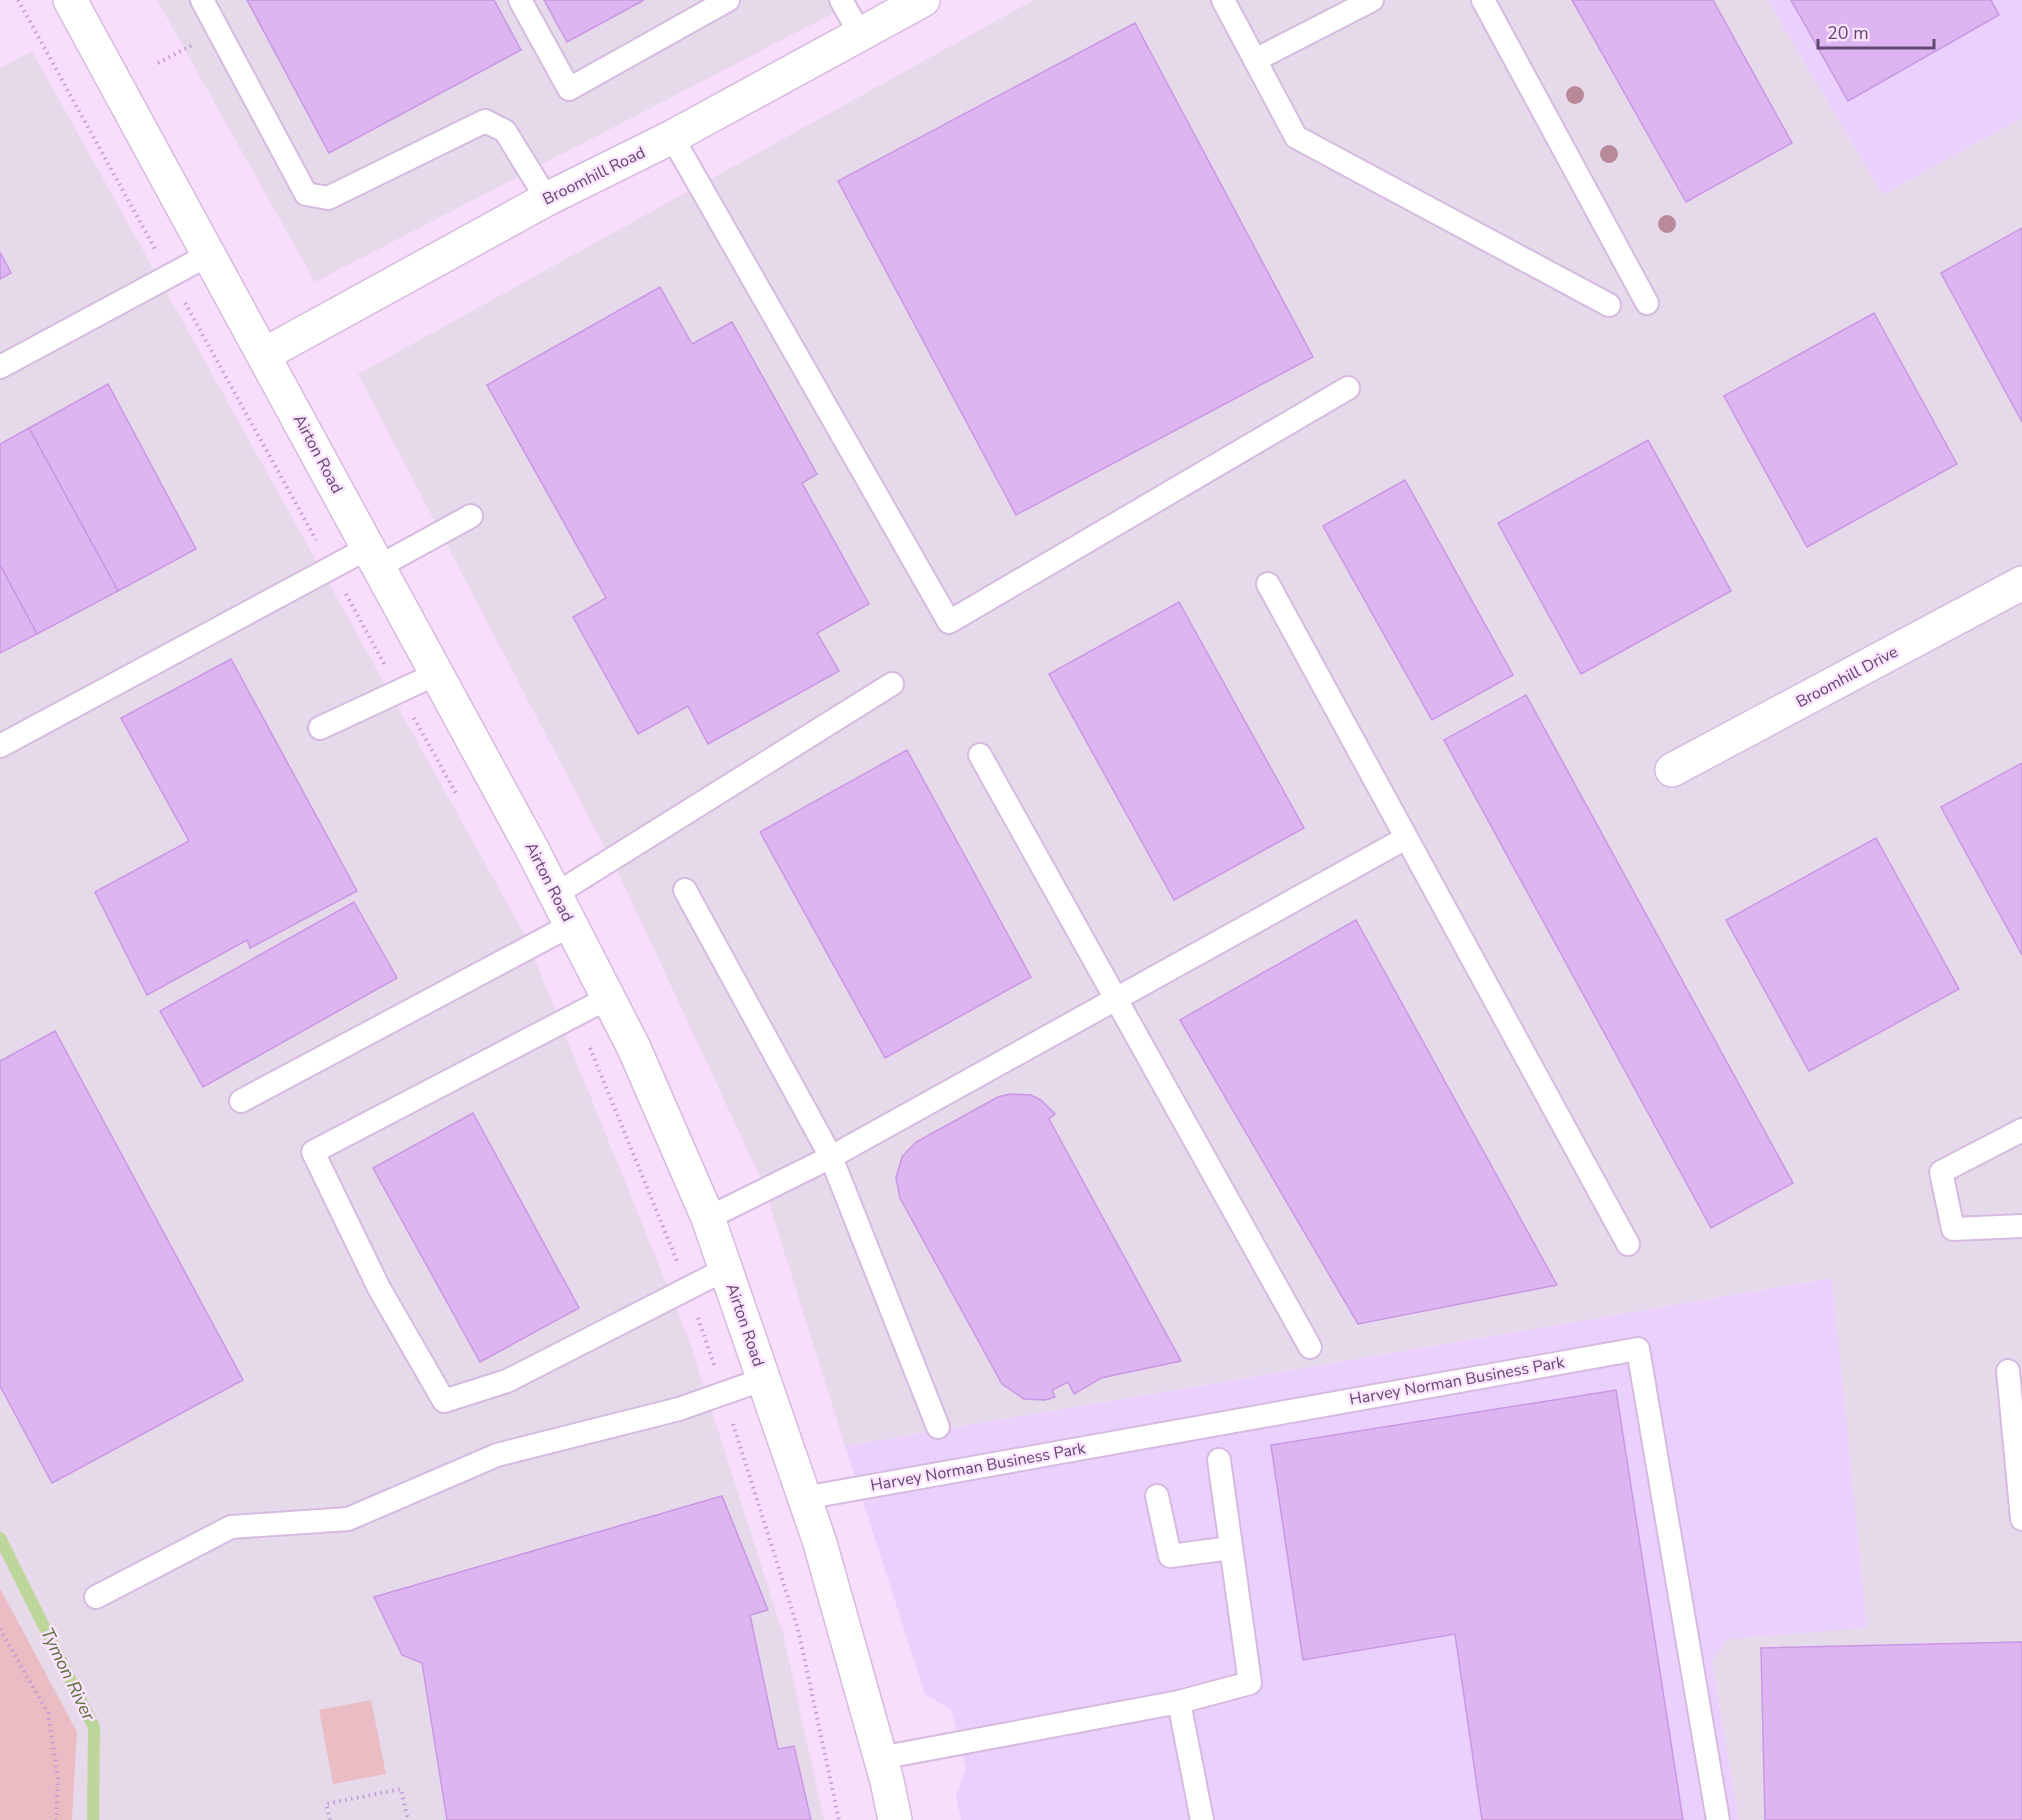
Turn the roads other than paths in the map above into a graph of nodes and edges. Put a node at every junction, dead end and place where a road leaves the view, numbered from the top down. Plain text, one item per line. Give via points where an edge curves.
1 (70, 0) edge
2 (202, 0) edge
3 (520, 0) edge
4 (728, 0) edge
5 (841, 0) edge
6 (923, 0) edge
7 (1223, 0) edge
8 (1372, 0) edge
9 (1483, 0) edge
10 (860, 34) junction
11 (1255, 60) junction
12 (672, 137) junction
13 (547, 199) junction
14 (210, 254) junction
15 (1647, 303) dead end
16 (1609, 305) dead end
17 (265, 354) junction
18 (0, 367) edge
19 (1348, 388) dead end
20 (471, 516) dead end
21 (373, 558) junction
22 (2022, 583) edge
23 (1268, 584) dead end
24 (436, 674) junction
25 (892, 684) dead end
26 (320, 728) dead end
27 (0, 746) edge
28 (980, 754) dead end
29 (1672, 770) dead end
30 (1406, 838) junction
31 (685, 890) dead end
32 (556, 894) junction
33 (571, 926) junction
34 (608, 998) junction
35 (1114, 999) junction
36 (241, 1101) dead end
37 (2022, 1130) edge
38 (831, 1157) junction
39 (708, 1218) junction
40 (2022, 1226) edge
41 (1628, 1244) dead end
42 (726, 1269) junction
43 (1310, 1347) dead end
44 (2008, 1371) dead end
45 (764, 1379) junction
46 (938, 1427) dead end
47 (1219, 1460) dead end
48 (1157, 1496) dead end
49 (804, 1498) junction
50 (2022, 1520) edge
51 (1231, 1548) junction
52 (96, 1597) dead end
53 (1179, 1702) junction
54 (880, 1758) junction
55 (895, 1820) edge
56 (1202, 1820) edge
57 (1718, 1820) edge

1 - 14 street, Airton Road
2 - 13 lane via 306,194 328,198 484,122 505,131
3 - 4 lane via 569,89
5 - 10 lane
6 - 10 street, Broomhill Road
7 - 11 lane
8 - 11 lane
9 - 15 lane
10 - 12 street, Broomhill Road
11 - 16 lane via 1296,137
12 - 13 street, Broomhill Road
12 - 19 lane via 949,622
13 - 17 street, Broomhill Road
14 - 17 street, Airton Road
14 - 18 lane
17 - 21 street, Airton Road
20 - 21 lane
21 - 24 street, Airton Road
21 - 27 lane via 332,568
22 - 29 street, Broomhill Drive
23 - 30 lane
24 - 26 lane
24 - 32 street, Airton Road
25 - 32 lane
28 - 35 lane
30 - 35 lane
30 - 41 lane
31 - 38 lane
32 - 33 street, Airton Road
33 - 34 street, Airton Road
33 - 36 lane
34 - 39 street, Airton Road
34 - 42 lane via 313,1152 379,1288 444,1401 507,1381
35 - 38 lane
35 - 43 lane
37 - 40 lane via 1941,1172 1953,1229
38 - 39 lane
38 - 46 lane
39 - 42 street, Airton Road
42 - 45 street, Airton Road
44 - 50 lane
45 - 49 street, Airton Road
45 - 52 lane via 679,1409 497,1455 348,1519 231,1527
47 - 51 lane
48 - 51 lane via 1170,1556
49 - 54 street, Airton Road
49 - 57 lane, Harvey Norman Business Park via 1638,1349
51 - 53 lane via 1250,1683
53 - 54 lane
53 - 56 lane
54 - 55 street, Airton Road

